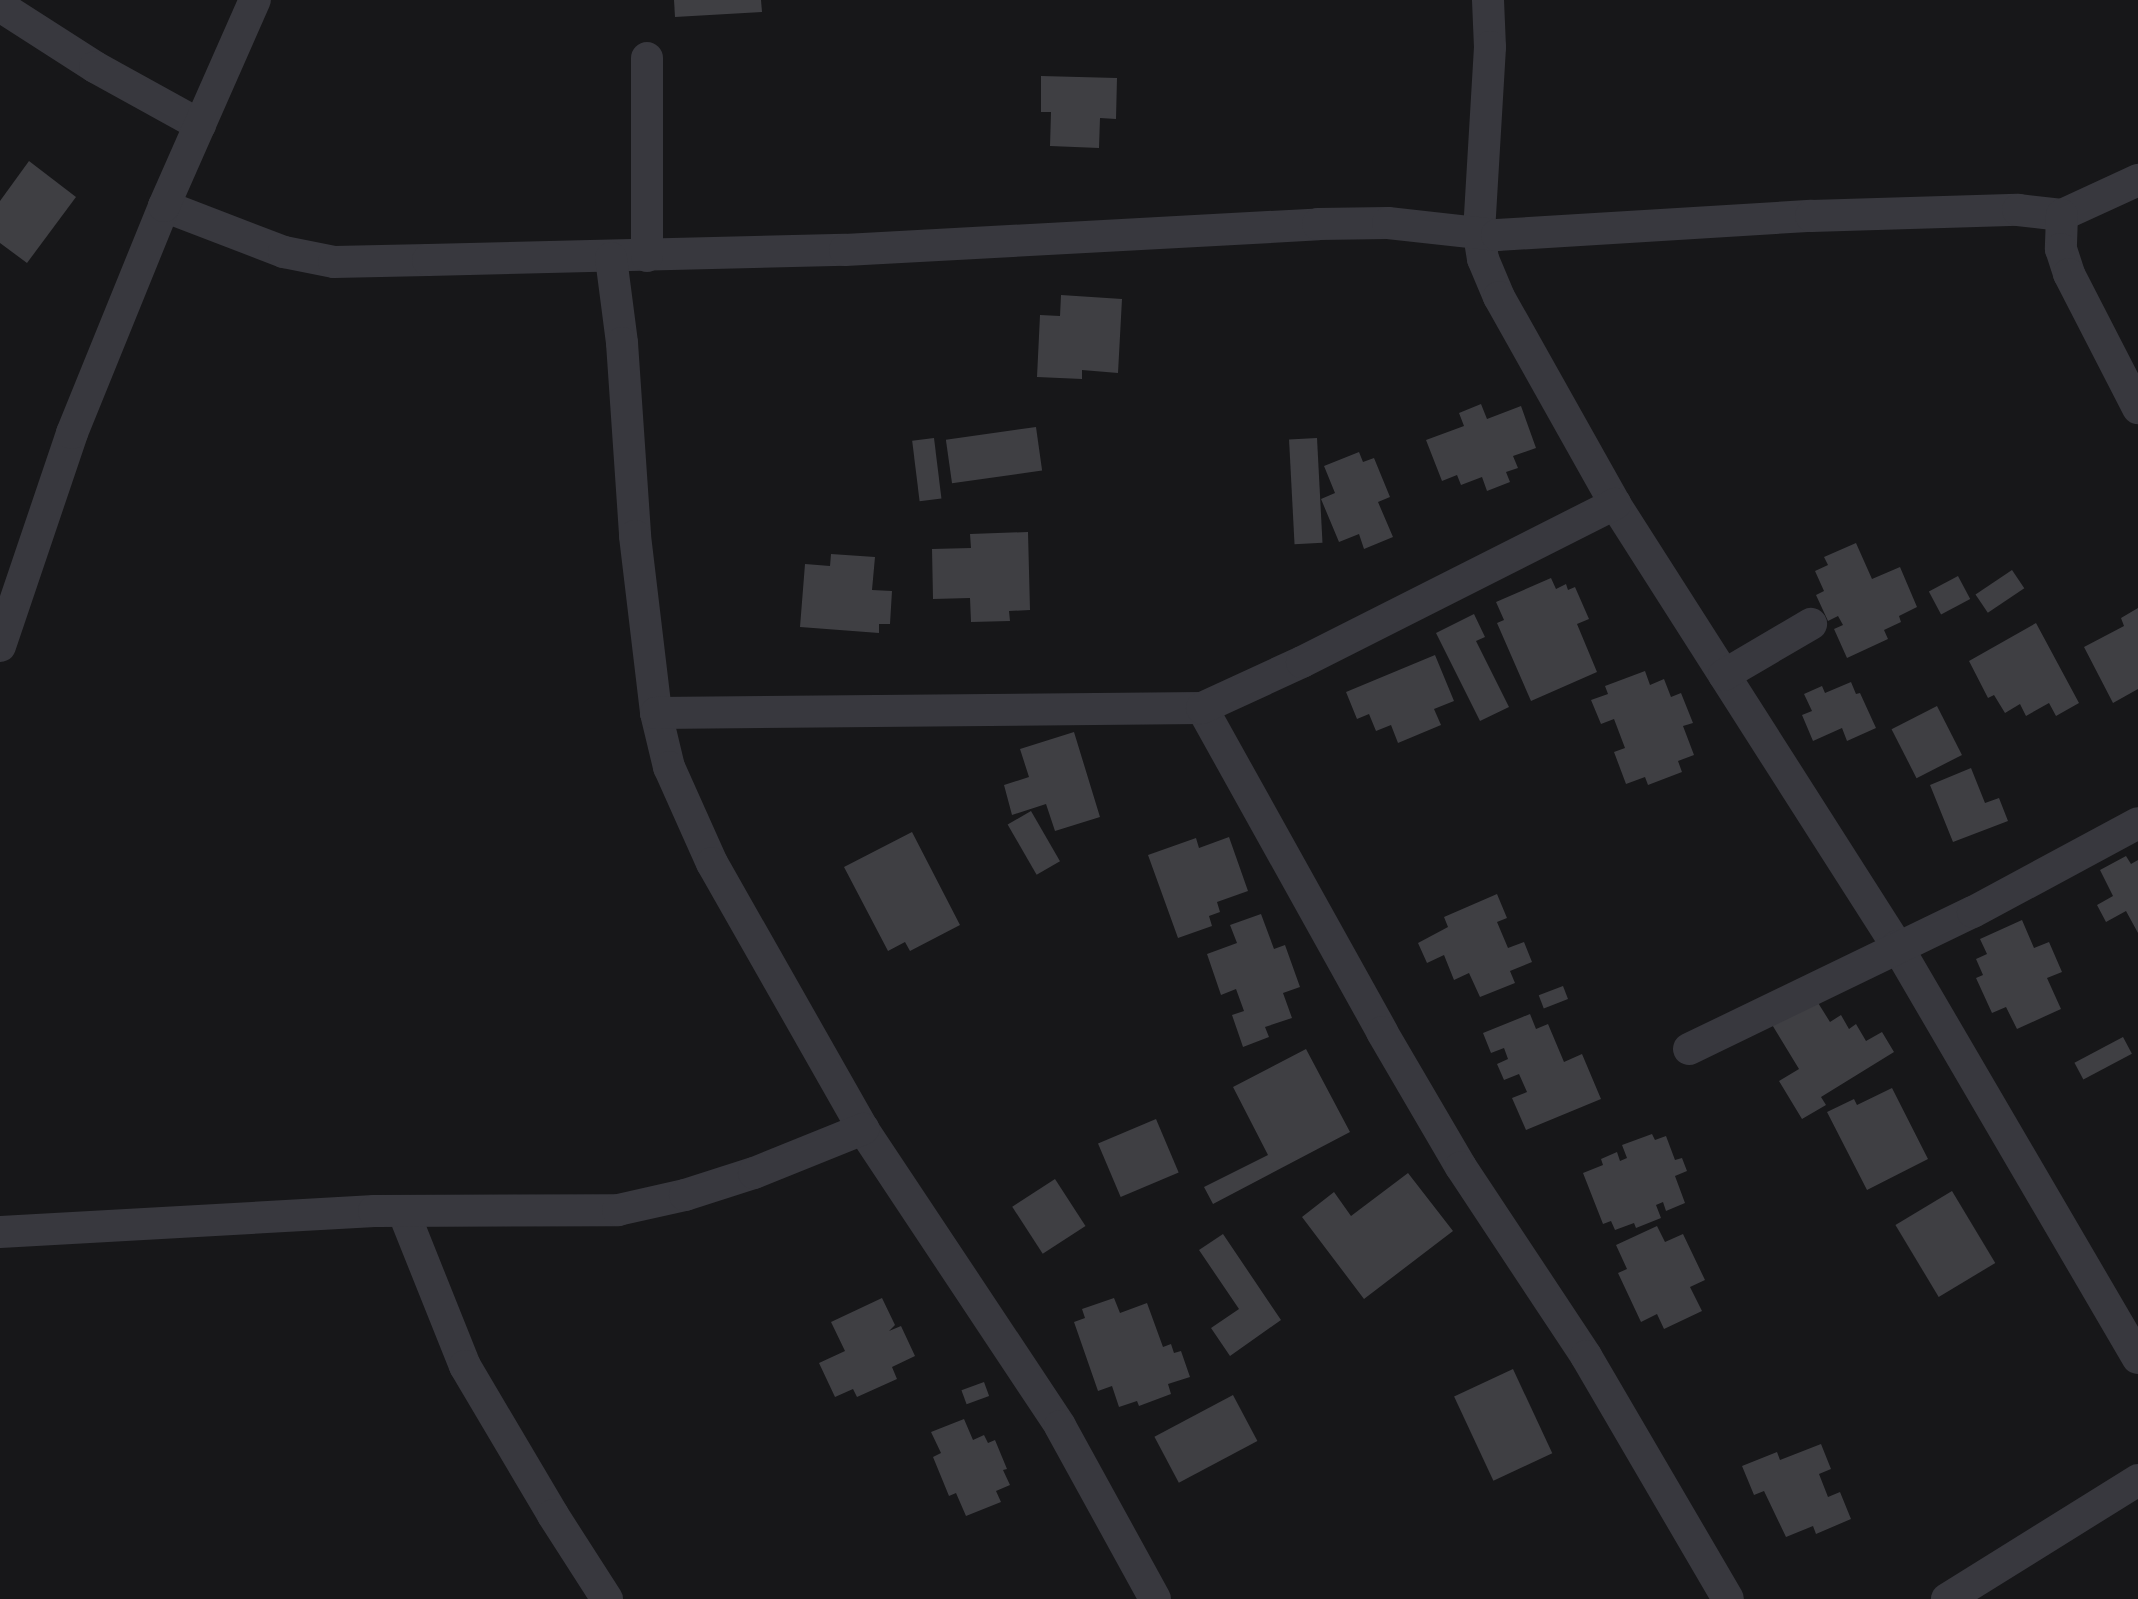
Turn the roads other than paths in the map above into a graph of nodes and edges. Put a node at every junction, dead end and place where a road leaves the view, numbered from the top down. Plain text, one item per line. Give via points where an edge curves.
1 (255, 0) edge
2 (1488, 0) edge
3 (0, 6) edge
4 (647, 58) dead end
5 (200, 125) junction
6 (2138, 180) edge
7 (164, 206) junction
8 (2062, 215) junction
9 (1479, 234) junction
10 (647, 256) junction
11 (611, 258) junction
12 (2138, 408) edge
13 (1615, 504) junction
14 (1811, 624) dead end
15 (0, 646) edge
16 (1724, 675) junction
17 (1202, 708) junction
18 (656, 713) junction
19 (2138, 823) edge
20 (1897, 946) junction
21 (1689, 1049) dead end
22 (863, 1129) junction
23 (403, 1211) junction
24 (0, 1232) edge
25 (2138, 1358) edge
26 (2138, 1480) edge
27 (607, 1599) edge
28 (1155, 1599) edge
29 (1728, 1599) edge
30 (1947, 1599) edge

1 - 5 street
2 - 9 street
3 - 5 street
4 - 10 street
5 - 7 street
6 - 8 street
7 - 11 street via 284,252 334,262
7 - 15 street via 72,433
8 - 9 street via 1989,210
8 - 12 street via 2061,249 2069,274
9 - 10 street via 1403,224 1318,224
9 - 13 street via 1499,297
10 - 11 street
11 - 18 street
13 - 16 street
13 - 17 street
14 - 16 street
16 - 20 street
17 - 18 street
17 - 29 street via 1453,1153 1586,1356
18 - 22 street via 669,767 712,863
19 - 20 street via 1973,912
20 - 21 street
20 - 25 street
22 - 23 street via 754,1173 618,1210
22 - 28 street via 1060,1426
23 - 24 street
23 - 27 street via 465,1366
26 - 30 street

